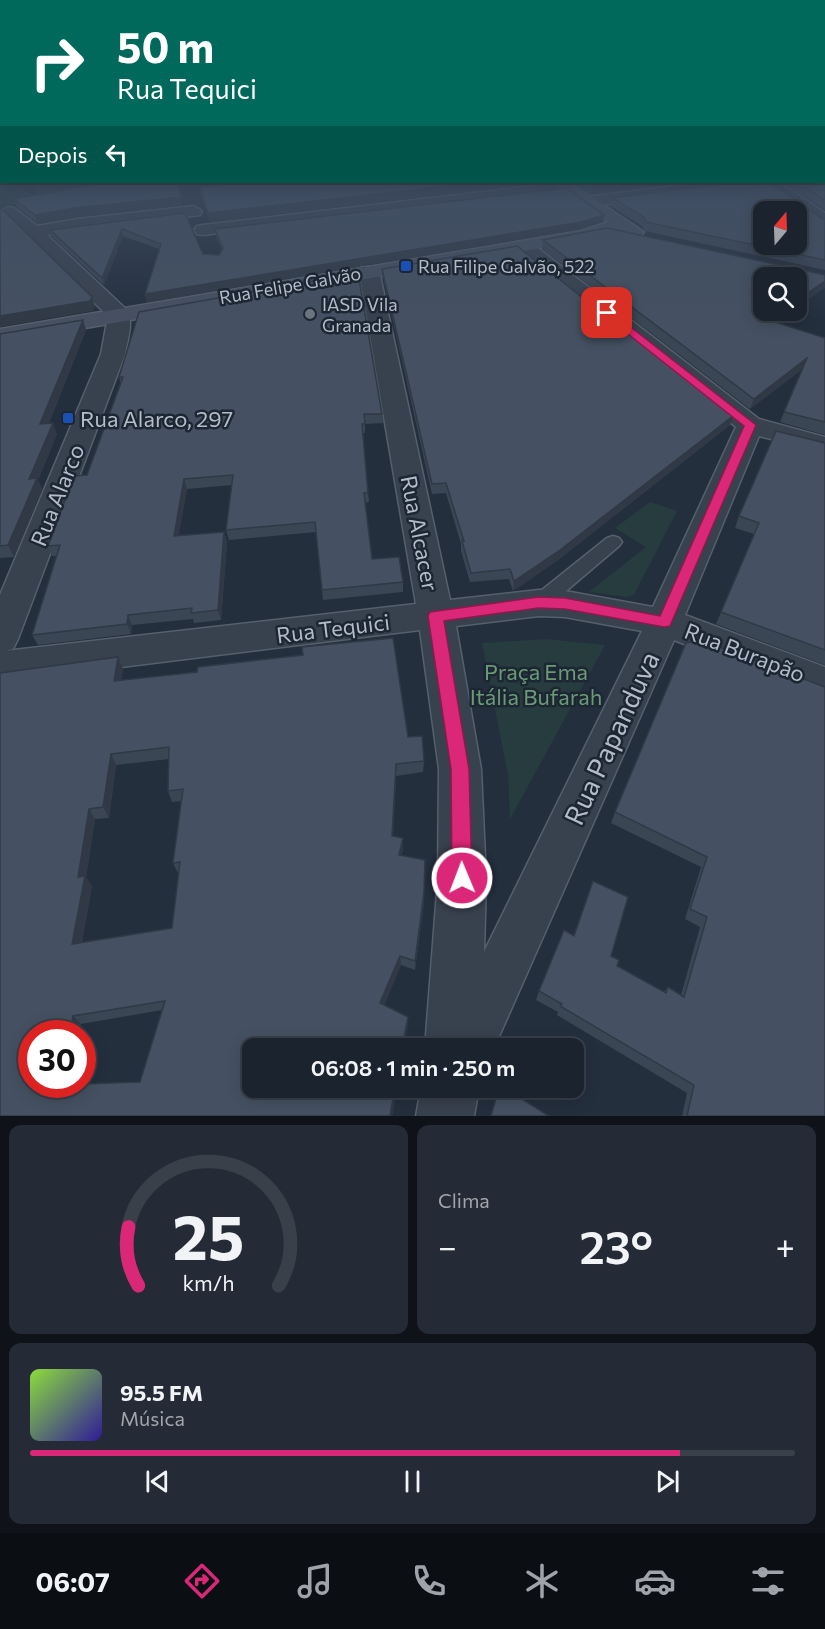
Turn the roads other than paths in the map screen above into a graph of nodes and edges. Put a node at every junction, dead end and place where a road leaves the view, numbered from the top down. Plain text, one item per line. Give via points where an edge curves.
1 (16, 218) edge
2 (130, 218) edge
3 (197, 218) edge
4 (296, 218) edge
5 (604, 218) edge
6 (613, 226) junction
7 (203, 230) junction
8 (34, 232) junction
9 (581, 236) junction
10 (523, 246) junction
11 (210, 248) dead end
12 (369, 271) junction
13 (119, 315) junction
14 (0, 336) edge
15 (750, 425) junction
16 (825, 445) edge
17 (613, 542) dead end
18 (538, 603) junction
19 (435, 616) junction
20 (664, 622) junction
21 (0, 639) edge
22 (0, 667) edge
23 (825, 683) edge
24 (454, 1038) edge
25 (471, 1038) edge
26 (448, 1098) edge
27 (445, 1116) edge

1 - 8 street
2 - 8 street
3 - 7 street
4 - 7 street
5 - 6 street
6 - 9 street, Rua Felipe Galvão
6 - 9 street, Rua Felipe Galvão via 650,240
7 - 11 street
8 - 13 street
9 - 10 street, Rua Felipe Galvão
10 - 12 street, Rua Felipe Galvão
10 - 15 street
12 - 13 street, Rua Felipe Galvão
12 - 19 street, Rua Alcacer
13 - 14 street, Rua Felipe Galvão
13 - 21 street, Rua Alarco via 113,354
15 - 16 street
15 - 20 street, Rua Papanduva
17 - 18 lane
18 - 19 street, Rua Tequici
18 - 20 street, Rua Tequici via 565,604
19 - 22 street, Rua Tequici
19 - 24 street, Rua Alcacer via 460,769 462,878
20 - 23 street, Rua Burapão
20 - 25 street, Rua Papanduva
26 - 27 street

